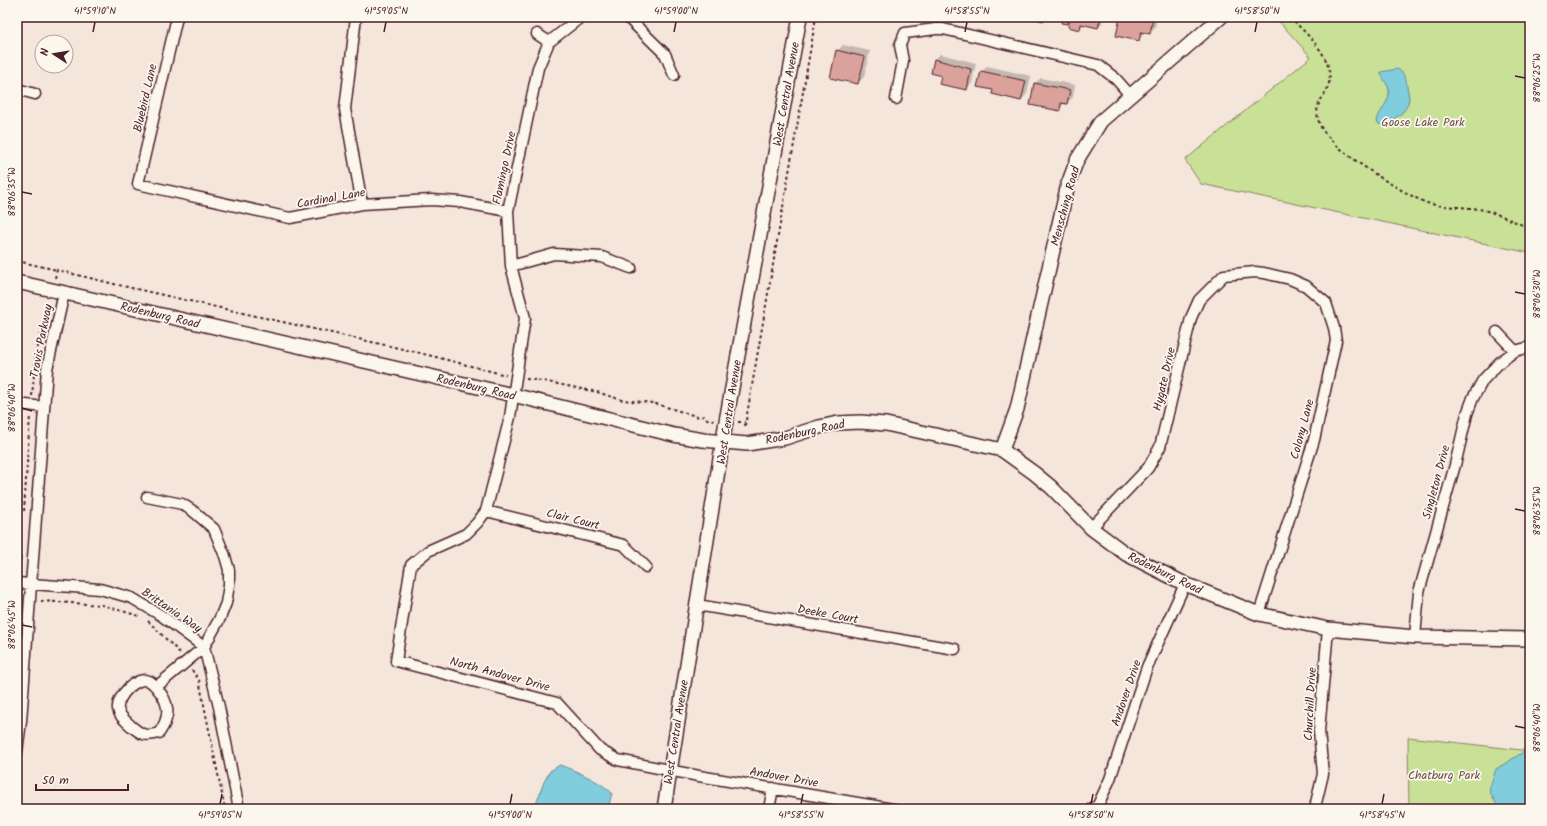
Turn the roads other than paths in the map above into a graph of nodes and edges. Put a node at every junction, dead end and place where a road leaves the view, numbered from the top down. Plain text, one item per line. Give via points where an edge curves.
1 (178, 17) edge
2 (356, 17) edge
3 (581, 17) edge
4 (627, 17) edge
5 (800, 17) edge
6 (1221, 17) edge
7 (537, 34) dead end
8 (549, 42) junction
9 (674, 75) dead end
10 (17, 89) edge
11 (35, 94) dead end
12 (1130, 95) junction
13 (896, 99) dead end
14 (138, 184) joint
15 (362, 204) junction
16 (508, 211) junction
17 (511, 266) junction
18 (631, 268) dead end
19 (1278, 276) joint
20 (17, 282) edge
21 (58, 292) junction
22 (1497, 332) dead end
23 (1530, 346) edge
24 (1515, 351) junction
25 (513, 395) junction
26 (17, 404) edge
27 (44, 407) junction
28 (723, 443) junction
29 (1002, 450) junction
30 (147, 497) dead end
31 (486, 511) junction
32 (1091, 528) junction
33 (646, 567) dead end
34 (17, 583) edge
35 (31, 584) junction
36 (1185, 584) junction
37 (697, 605) junction
38 (1259, 614) junction
39 (1328, 629) junction
40 (1415, 637) junction
41 (1530, 639) edge
42 (204, 647) junction
43 (955, 649) dead end
44 (156, 687) junction
45 (17, 752) edge
46 (670, 770) junction
47 (773, 788) junction
48 (1316, 803) dead end
49 (1098, 808) edge
50 (239, 809) edge
51 (664, 809) edge
52 (769, 809) edge
53 (893, 809) edge

1 - 14 street, Bluebird Lane
2 - 15 street via 345,109
3 - 8 street, Flamingo Drive
4 - 9 street via 665,54
5 - 28 street, West Central Avenue
6 - 12 street, Mensching Road
7 - 8 street
8 - 16 street, Flamingo Drive via 538,68
10 - 11 street
12 - 13 street via 1116,79 1098,65 936,29 905,33 900,45 903,61
12 - 29 street, Mensching Road via 1101,121 1077,160 1068,184 1017,409
14 - 15 street, Cardinal Lane via 290,218
15 - 16 street, Cardinal Lane via 430,200 460,202
16 - 17 street, Flamingo Drive
17 - 18 street via 554,254 602,257
17 - 25 street, Flamingo Drive via 525,318
19 - 32 street, Hygate Drive via 1255,272 1224,275 1199,300 1191,318 1160,447 1148,468
19 - 38 street, Colony Lane via 1306,286 1326,303 1336,341 1314,440
20 - 21 street, Rodenburg Road
21 - 25 street, Rodenburg Road
21 - 27 street, Travis Parkway
22 - 24 street
23 - 24 street, Singleton Drive
24 - 40 street, Singleton Drive via 1483,380 1467,414 1456,465 1419,592
25 - 28 street, Rodenburg Road via 674,435
25 - 31 street, Flamingo Drive via 510,417
26 - 27 street
27 - 35 street, Travis Parkway
28 - 29 street, Rodenburg Road via 747,444 785,438 838,423 860,422 886,424
28 - 37 street, West Central Avenue
29 - 32 street, Rodenburg Road via 1051,487
30 - 42 street via 182,504 193,511 214,529 225,556 229,570 228,595 220,618
31 - 33 street, Clair Court via 624,545
31 - 46 street, North Andover Drive via 466,534 428,551 411,565 396,661 557,703 605,754 618,760
32 - 36 street, Rodenburg Road via 1126,554
34 - 35 street, Brittania Way
35 - 42 street, Brittania Way via 100,589 132,598
35 - 45 street, Travis Parkway
36 - 38 street, Rodenburg Road
36 - 49 street, Andover Drive via 1147,667
37 - 43 street, Deeke Court
37 - 46 street, West Central Avenue
38 - 39 street, Rodenburg Road
39 - 40 street, Rodenburg Road
39 - 48 street, Churchill Drive via 1319,731 1323,774
40 - 41 street, Rodenburg Road
42 - 44 street
42 - 50 street, Brittania Way
44 - 44 street via 149,681 142,680 130,685 120,698 118,708 121,717 140,734 149,736 159,733 165,724 168,709 164,696
46 - 47 street, Andover Drive
46 - 51 street, West Central Avenue
47 - 52 street
47 - 53 street, Andover Drive

